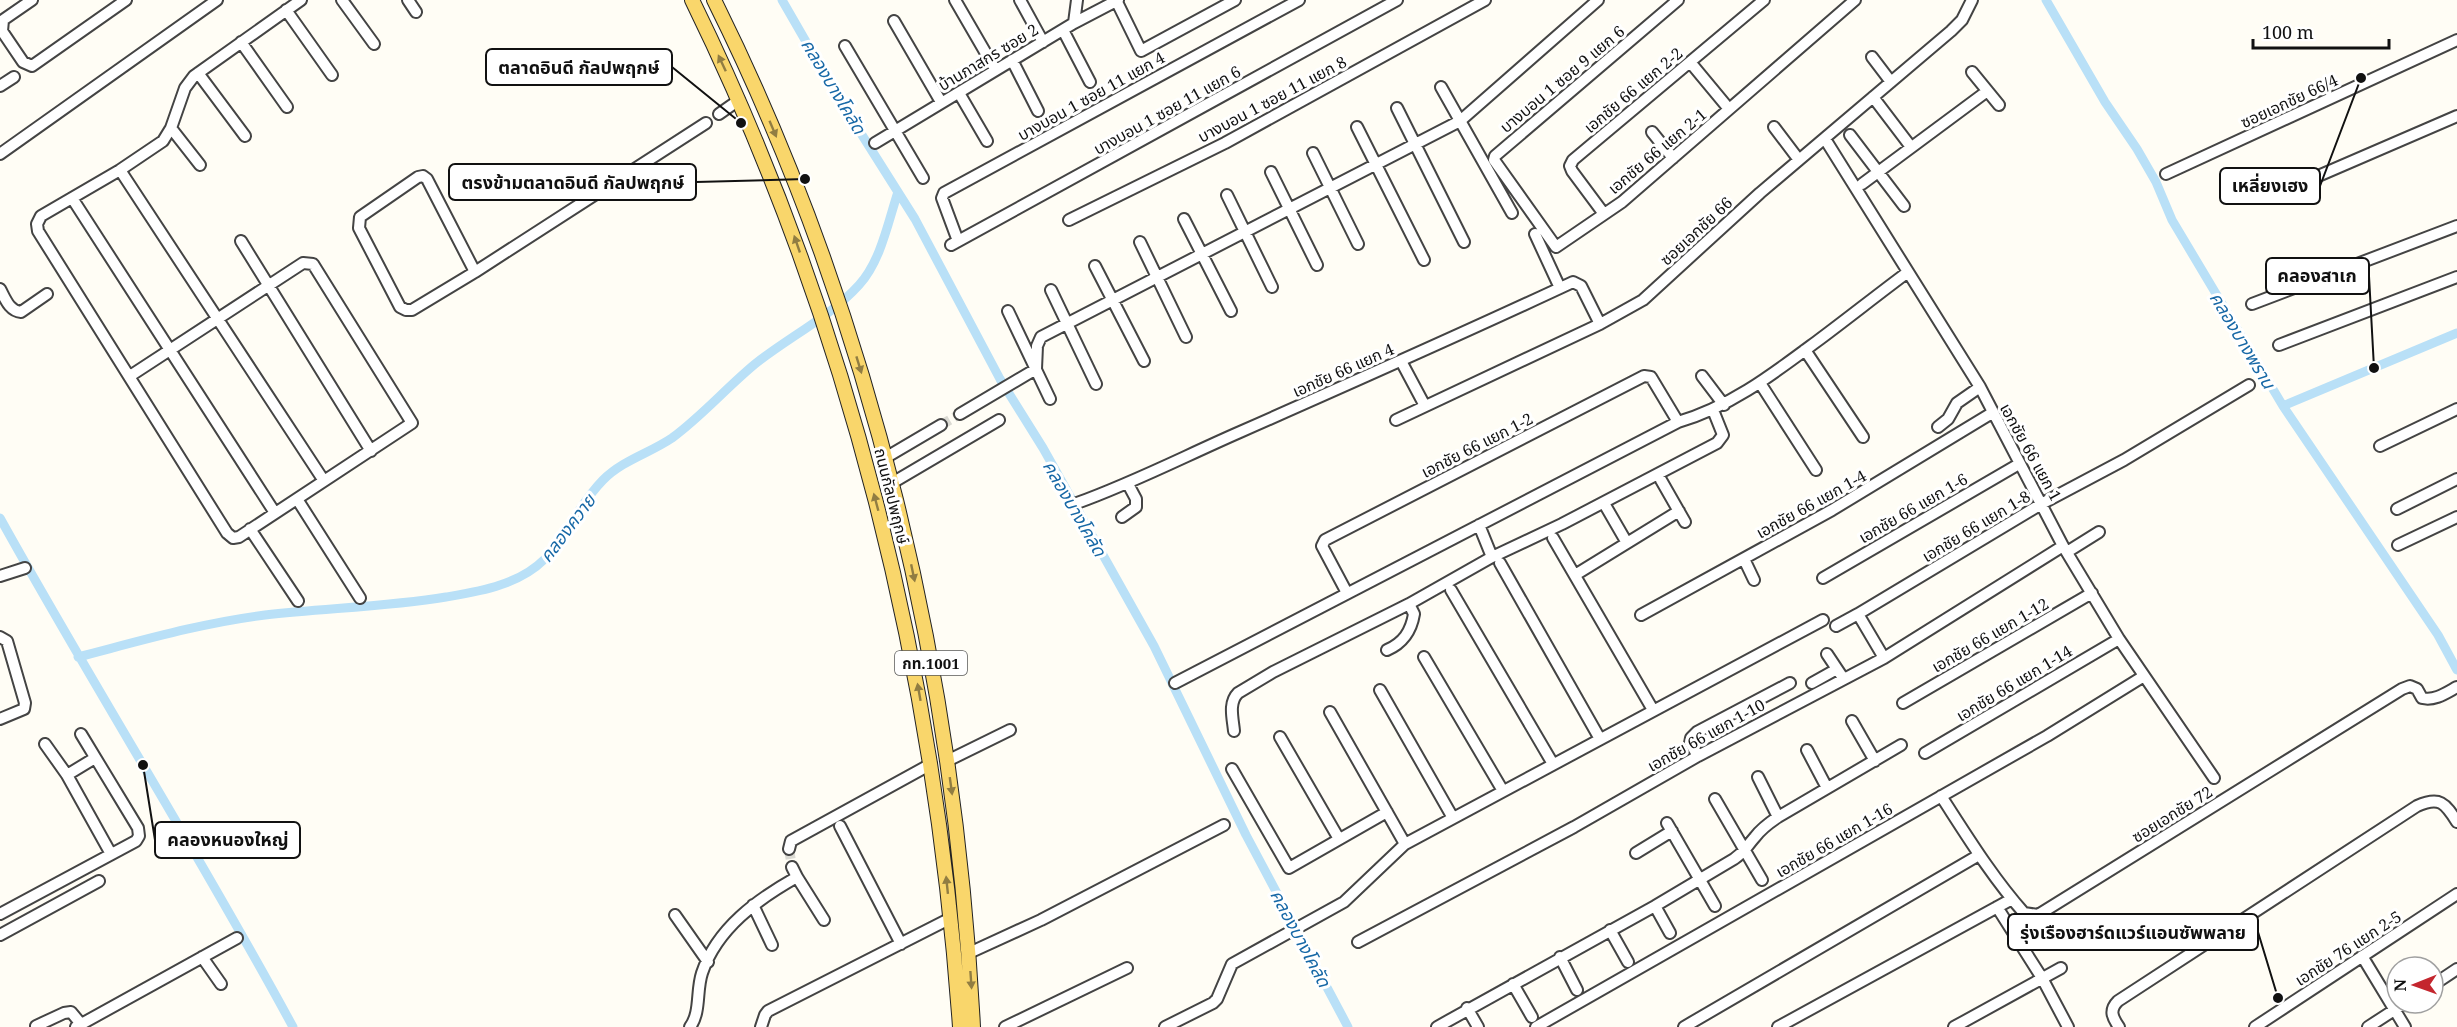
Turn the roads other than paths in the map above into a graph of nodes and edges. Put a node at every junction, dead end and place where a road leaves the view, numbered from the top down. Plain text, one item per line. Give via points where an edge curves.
1 (32, 0) edge
2 (126, 0) edge
3 (217, 0) edge
4 (301, 0) edge
5 (342, 0) edge
6 (408, 0) edge
7 (692, 0) edge
8 (714, 0) edge
9 (955, 0) edge
10 (1020, 0) edge
11 (1077, 0) edge
12 (1117, 0) edge
13 (1235, 0) edge
14 (1299, 0) edge
15 (1397, 0) edge
16 (1485, 0) edge
17 (1598, 0) edge
18 (1678, 0) edge
19 (1764, 0) edge
20 (1855, 0) edge
21 (1972, 0) edge
22 (286, 10) junction
23 (416, 12) dead end
24 (894, 21) dead end
25 (1074, 22) junction
26 (1063, 30) junction
27 (2457, 40) edge
28 (241, 42) junction
29 (1043, 42) junction
30 (375, 44) dead end
31 (845, 46) dead end
32 (1872, 57) dead end
33 (1012, 60) junction
34 (1690, 62) junction
35 (994, 69) junction
36 (1972, 72) dead end
37 (198, 73) junction
38 (332, 75) dead end
39 (14, 77) dead end
40 (1090, 82) dead end
41 (1891, 82) junction
42 (0, 86) edge
43 (1441, 87) dead end
44 (1986, 92) junction
45 (959, 93) junction
46 (1873, 97) junction
47 (739, 100) junction
48 (941, 102) junction
49 (1999, 105) dead end
50 (287, 106) dead end
51 (1397, 108) dead end
52 (1729, 110) junction
53 (1038, 111) dead end
54 (719, 114) dead end
55 (2457, 116) edge
56 (1460, 121) junction
57 (706, 123) dead end
58 (1357, 127) dead end
59 (1774, 127) dead end
60 (171, 128) junction
61 (897, 131) junction
62 (1652, 132) dead end
63 (1850, 135) dead end
64 (245, 136) dead end
65 (1825, 138) junction
66 (987, 141) dead end
67 (874, 143) dead end
68 (1415, 146) junction
69 (1911, 147) junction
70 (1313, 153) dead end
71 (0, 154) edge
72 (1494, 158) joint
73 (1673, 158) junction
74 (1799, 160) junction
75 (200, 165) dead end
76 (1376, 165) junction
77 (120, 170) junction
78 (1271, 171) dead end
79 (1878, 171) junction
80 (2166, 174) dead end
81 (923, 178) dead end
82 (1862, 184) dead end
83 (1330, 189) junction
84 (2288, 189) dead end
85 (1227, 195) dead end
86 (72, 198) junction
87 (1904, 206) dead end
88 (1290, 209) junction
89 (1512, 213) dead end
90 (1604, 214) junction
91 (1184, 219) dead end
92 (1069, 220) dead end
93 (2457, 226) edge
94 (1245, 232) junction
95 (1534, 234) dead end
96 (241, 241) dead end
97 (1140, 242) dead end
98 (1464, 242) dead end
99 (954, 243) joint
100 (1358, 244) dead end
101 (1202, 255) junction
102 (1424, 260) dead end
103 (1317, 265) dead end
104 (1095, 266) dead end
105 (476, 272) junction
106 (1908, 272) junction
107 (1158, 277) junction
108 (2457, 277) edge
109 (269, 286) junction
110 (1272, 287) dead end
111 (1560, 288) junction
112 (0, 289) edge
113 (1051, 290) dead end
114 (47, 294) dead end
115 (1111, 301) junction
116 (2252, 304) dead end
117 (1008, 311) dead end
118 (1231, 311) dead end
119 (217, 319) junction
120 (1068, 323) junction
121 (1600, 324) junction
122 (1186, 337) dead end
123 (2279, 345) dead end
124 (170, 350) junction
125 (1805, 350) junction
126 (1144, 361) dead end
127 (1401, 361) junction
128 (1036, 369) junction
129 (130, 376) junction
130 (1702, 376) dead end
131 (1760, 383) junction
132 (1096, 384) dead end
133 (2249, 385) dead end
134 (1980, 387) junction
135 (1050, 399) dead end
136 (1724, 405) junction
137 (1425, 406) junction
138 (2457, 408) edge
139 (1713, 410) junction
140 (1992, 413) junction
141 (960, 414) tunnel mouth
142 (999, 420) dead end
143 (1396, 420) dead end
144 (1678, 422) junction
145 (941, 425) tunnel mouth
146 (1938, 427) dead end
147 (1863, 437) dead end
148 (2380, 446) dead end
149 (371, 451) junction
150 (885, 458) junction
151 (2019, 464) junction
152 (1816, 470) dead end
153 (2457, 479) edge
154 (1661, 480) dead end
155 (324, 481) junction
156 (892, 483) junction
157 (1128, 484) junction
158 (297, 499) junction
159 (1077, 503) dead end
160 (2043, 503) junction
161 (1605, 505) dead end
162 (2397, 508) dead end
163 (1678, 511) junction
164 (275, 513) junction
165 (1122, 517) dead end
166 (2457, 517) edge
167 (1685, 522) dead end
168 (1479, 525) junction
169 (250, 529) junction
170 (2099, 532) dead end
171 (1553, 538) dead end
172 (1627, 543) junction
173 (2398, 545) dead end
174 (2065, 549) junction
175 (1744, 559) junction
176 (1496, 560) junction
177 (25, 568) dead end
178 (0, 576) edge
179 (1575, 576) junction
180 (1822, 578) dead end
181 (1754, 580) dead end
182 (1451, 590) dead end
183 (2092, 593) junction
184 (1347, 594) junction
185 (360, 598) dead end
186 (297, 601) dead end
187 (1409, 604) junction
188 (1858, 614) junction
189 (1641, 615) dead end
190 (1822, 620) dead end
191 (1836, 626) dead end
192 (0, 637) edge
193 (2119, 639) junction
194 (1387, 650) dead end
195 (1827, 654) dead end
196 (1424, 657) dead end
197 (1884, 658) junction
198 (1840, 674) junction
199 (2144, 676) junction
200 (1790, 683) dead end
201 (1812, 683) dead end
202 (1175, 684) dead end
203 (2457, 687) edge
204 (1380, 690) dead end
205 (1904, 703) dead end
206 (1653, 710) junction
207 (1330, 711) dead end
208 (0, 719) edge
209 (1852, 721) dead end
210 (1010, 730) dead end
211 (1234, 731) dead end
212 (81, 734) dead end
213 (1280, 737) dead end
214 (1600, 739) junction
215 (45, 744) dead end
216 (1901, 745) dead end
217 (1807, 750) dead end
218 (1925, 753) dead end
219 (1698, 756) junction
220 (95, 758) junction
221 (947, 761) junction
222 (1875, 761) junction
223 (931, 764) junction
224 (1553, 764) junction
225 (1232, 769) dead end
226 (67, 776) junction
227 (1758, 777) dead end
228 (2214, 778) dead end
229 (1827, 788) junction
230 (1503, 791) junction
231 (1941, 796) junction
232 (1715, 800) dead end
233 (1387, 812) junction
234 (1778, 817) junction
235 (1453, 818) junction
236 (2457, 822) edge
237 (1224, 825) dead end
238 (840, 826) dead end
239 (1339, 839) junction
240 (1405, 844) junction
241 (789, 849) dead end
242 (1746, 850) junction
243 (1636, 853) dead end
244 (111, 854) junction
245 (1979, 855) junction
246 (1701, 878) junction
247 (1762, 880) dead end
248 (99, 881) dead end
249 (2457, 894) edge
250 (2012, 899) junction
251 (753, 905) junction
252 (1655, 906) junction
253 (1715, 906) dead end
254 (1997, 907) junction
255 (0, 914) edge
256 (675, 915) dead end
257 (951, 918) junction
258 (824, 920) dead end
259 (1610, 930) junction
260 (1670, 933) dead end
261 (0, 935) edge
262 (237, 938) dead end
263 (1358, 942) dead end
264 (901, 944) junction
265 (772, 945) dead end
266 (969, 953) junction
267 (2362, 956) junction
268 (202, 957) junction
269 (1560, 957) junction
270 (708, 962) junction
271 (1628, 962) dead end
272 (1127, 968) dead end
273 (2061, 968) dead end
274 (2042, 978) junction
275 (221, 984) dead end
276 (1513, 984) junction
277 (1577, 990) dead end
278 (2385, 995) edge
279 (1467, 1008) junction
280 (2386, 1015) edge
281 (1534, 1022) edge
282 (2262, 1025) edge
283 (36, 1026) edge
284 (79, 1026) edge
285 (693, 1026) edge
286 (761, 1027) edge
287 (960, 1027) edge
288 (973, 1027) edge
289 (1005, 1027) edge
290 (1165, 1027) edge
291 (1437, 1027) edge
292 (1478, 1027) edge
293 (1684, 1027) edge
294 (1778, 1027) edge
295 (1954, 1027) edge
296 (2068, 1027) edge
297 (2119, 1027) edge
298 (2368, 1027) edge

1 - 2 street via 3,20 1,26 23,62 32,66
3 - 71 street
4 - 22 street
5 - 30 street
6 - 23 street
47 -> 7 main road, ถนนกัลปพฤกษ์ / กท.1001
8 -> 150 main road, ถนนกัลปพฤกษ์ / กท.1001 via 780,145 834,291
9 - 35 street
10 - 29 street
11 - 25 street
12 - 13 street via 1141,51
12 - 25 street, บ้านภาสกร ซอย 2
14 - 99 street, บางบอน 1 ซอย 11 แยก 4 via 944,193
15 - 99 street, บางบอน 1 ซอย 11 แยก 6
16 - 92 street, บางบอน 1 ซอย 11 แยก 8 via 1224,143
17 - 56 street
18 - 72 street, บางบอน 1 ซอย 9 แยก 6
19 - 34 street, เอกชัย 66 แยก 2-2
20 - 52 street, เอกชัย 66 แยก 2-1
21 - 41 street, ซอยเอกชัย 66 via 1962,20
22 - 28 street
22 - 38 street
24 - 48 street
25 - 26 street, บ้านภาสกร ซอย 2
26 - 29 street, บ้านภาสกร ซอย 2
26 - 40 street
27 - 80 street, ซอยเอกชัย 66/4
28 - 37 street
28 - 50 street
29 - 33 street, บ้านภาสกร ซอย 2
31 - 61 street
32 - 41 street
33 - 35 street, บ้านภาสกร ซอย 2
33 - 53 street
34 - 52 street
34 - 90 street, เอกชัย 66 แยก 2-2 via 1570,166
35 - 45 street, บ้านภาสกร ซอย 2
36 - 44 street
37 - 60 street via 185,88
37 - 64 street
39 - 42 street
41 - 46 street, ซอยเอกชัย 66
43 - 56 street
44 - 49 street
44 - 69 street
45 - 48 street, บ้านภาสกร ซอย 2
45 - 66 street
46 - 65 street, ซอยเอกชัย 66
46 - 69 street
47 - 54 street
223 -> 47 main road, ถนนกัลปพฤกษ์ / กท.1001 via 902,604 863,452 816,299
48 - 61 street, บ้านภาสกร ซอย 2
51 - 68 street
52 - 73 street, เอกชัย 66 แยก 2-1
55 - 84 street
56 - 68 street
56 - 89 street
57 - 105 street
58 - 76 street
59 - 74 street
60 - 75 street
60 - 77 street via 163,141
61 - 67 street, บ้านภาสกร ซอย 2
61 - 81 street
62 - 73 street
63 - 79 street
65 - 74 street, ซอยเอกชัย 66
65 - 106 street, เอกชัย 66 แยก 1
68 - 76 street
68 - 98 street
69 - 79 street
70 - 83 street
72 - 90 street, เอกชัย 66 แยก 2-1 via 1556,248
73 - 90 street, เอกชัย 66 แยก 2-1
74 - 121 street, ซอยเอกชัย 66 via 1643,300
76 - 83 street
76 - 102 street
77 - 86 street
77 - 119 street
78 - 88 street
79 - 82 street
79 - 87 street
83 - 88 street
83 - 100 street
85 - 94 street
86 - 124 street
86 - 129 street via 40,216 38,231
88 - 94 street
88 - 103 street
91 - 101 street
93 - 116 street
94 - 101 street
94 - 110 street
95 - 111 street
96 - 109 street
97 - 107 street
101 - 107 street
101 - 118 street
104 - 115 street
105 - 105 street via 423,176 360,217 359,228 403,309 414,309
106 - 125 street
106 - 134 street, เอกชัย 66 แยก 1
107 - 115 street
107 - 122 street
108 - 123 street
109 - 119 street
109 - 149 street
109 - 149 street via 303,263 313,264 411,419 410,426
111 - 121 street via 1573,282 1581,286
111 - 127 street, เอกชัย 66 แยก 4
112 - 114 street via 12,309 21,312
113 - 120 street
115 - 120 street
115 - 126 street
117 - 128 street
119 - 124 street
119 - 155 street
120 - 128 street via 1041,337
120 - 132 street
121 - 137 street, ซอยเอกชัย 66
124 - 129 street
124 - 164 street
125 - 131 street
125 - 147 street
127 - 137 street
127 - 157 street, เอกชัย 66 แยก 4
128 - 135 street
128 - 141 street
129 - 169 street via 227,533 232,538 239,537
130 - 136 street
131 - 136 street
131 - 152 street
133 - 160 street, เอกชัย 66 แยก 1-8
134 - 140 street, เอกชัย 66 แยก 1
134 - 146 street via 1957,403
136 - 139 street
137 - 143 street, ซอยเอกชัย 66
138 - 148 street
139 - 144 street
139 - 176 street via 1723,435 1717,443
140 - 151 street, เอกชัย 66 แยก 1
140 - 175 street, เอกชัย 66 แยก 1-4 via 1908,466
142 - 156 street
144 - 168 street
144 - 184 street, เอกชัย 66 แยก 1-2 via 1651,376 1644,376 1325,540 1326,554
145 - 150 street
149 - 155 street
150 - 156 main road, ถนนกัลปพฤกษ์ / กท.1001
151 - 160 street, เอกชัย 66 แยก 1
151 - 180 street, เอกชัย 66 แยก 1-6
153 - 162 street
154 - 163 street
155 - 158 street
156 -> 221 main road, ถนนกัลปพฤกษ์ / กท.1001 via 920,604
157 - 159 street, เอกชัย 66 แยก 4
157 - 165 street via 1136,507
158 - 164 street
158 - 185 street
160 - 174 street, เอกชัย 66 แยก 1
160 - 188 street, เอกชัย 66 แยก 1-8
161 - 172 street
163 - 167 street
163 - 172 street
164 - 169 street
166 - 173 street
168 - 176 street
168 - 184 street
169 - 186 street
170 - 174 street, เอกชัย 66 แยก 1-10
171 - 179 street
172 - 179 street
174 - 183 street, เอกชัย 66 แยก 1
174 - 197 street, เอกชัย 66 แยก 1-10
175 - 181 street
175 - 189 street, เอกชัย 66 แยก 1-4
176 - 187 street
176 - 214 street
177 - 178 street
179 - 206 street
182 - 224 street
183 - 193 street, เอกชัย 66 แยก 1
183 - 205 street, เอกชัย 66 แยก 1-12
184 - 202 street
187 - 194 street via 1414,614 1406,636
187 - 211 street via 1238,693 1232,704
188 - 191 street, เอกชัย 66 แยก 1-8
188 - 197 street
190 - 206 street
192 - 208 street via 7,640 26,703 24,710
193 - 199 street, เอกชัย 66 แยก 1
193 - 218 street, เอกชัย 66 แยก 1-14
195 - 198 street
196 - 230 street
197 - 198 street, เอกชัย 66 แยก 1-10
198 - 201 street
198 - 219 street, เอกชัย 66 แยก 1-10
199 - 228 street, เอกชัย 66 แยก 1
199 - 231 street, เอกชัย 66 แยก 1-16
200 - 219 street via 1697,732 1690,743
203 - 250 street, ซอยเอกชัย 72 via 2427,699 2417,689 2402,688 2038,915 2024,913
204 - 235 street
206 - 214 street
207 - 233 street
209 - 222 street
210 - 221 street
212 - 220 street
213 - 239 street
214 - 224 street
215 - 226 street
216 - 222 street
217 - 229 street
219 - 263 street, เอกชัย 66 แยก 1-10
220 - 226 street
220 - 244 street via 138,828 136,841
221 -> 266 main road, ถนนกัลปพฤกษ์ / กท.1001
222 - 229 street
223 - 241 street via 791,841
257 -> 223 main road, ถนนกัลปพฤกษ์ / กท.1001
224 - 230 street
225 - 239 street via 1289,868
226 - 244 street
227 - 234 street
229 - 234 street
230 - 235 street
231 - 245 street, ซอยเอกชัย 72
231 - 281 street, เอกชัย 66 แยก 1-16
232 - 242 street
233 - 239 street
233 - 240 street
234 - 242 street via 1763,828
235 - 240 street
236 - 297 street via 2439,801 2417,806 2118,1001 2111,1012
237 - 266 street
238 - 264 street
240 - 290 street via 1344,902 1232,964 1213,1003
242 - 246 street
242 - 247 street
243 - 246 street via 1670,827
244 - 255 street
245 - 250 street, ซอยเอกชัย 72
245 - 293 street
246 - 252 street
246 - 253 street
248 - 261 street
249 - 267 street, เอกชัย 76 แยก 2-5
250 - 254 street
251 - 258 street via 795,872
251 - 265 street
251 - 270 street via 722,936
252 - 259 street
252 - 260 street
254 - 274 street
254 - 294 street
256 - 270 street
257 - 264 street
257 - 287 main road, ถนนกัลปพฤกษ์ / กท.1001
259 - 269 street
259 - 271 street
262 - 268 street
264 - 286 street via 768,1011
266 -> 288 main road, ถนนกัลปพฤกษ์ / กท.1001
267 - 278 street
267 - 282 street, เอกชัย 76 แยก 2-5
268 - 275 street
268 - 284 street
269 - 276 street
269 - 277 street
270 - 285 street via 702,974
272 - 289 street
273 - 274 street
274 - 295 street
274 - 296 street
276 - 279 street
276 - 281 street
279 - 291 street
279 - 292 street
280 - 298 street
283 - 284 street via 71,1012

